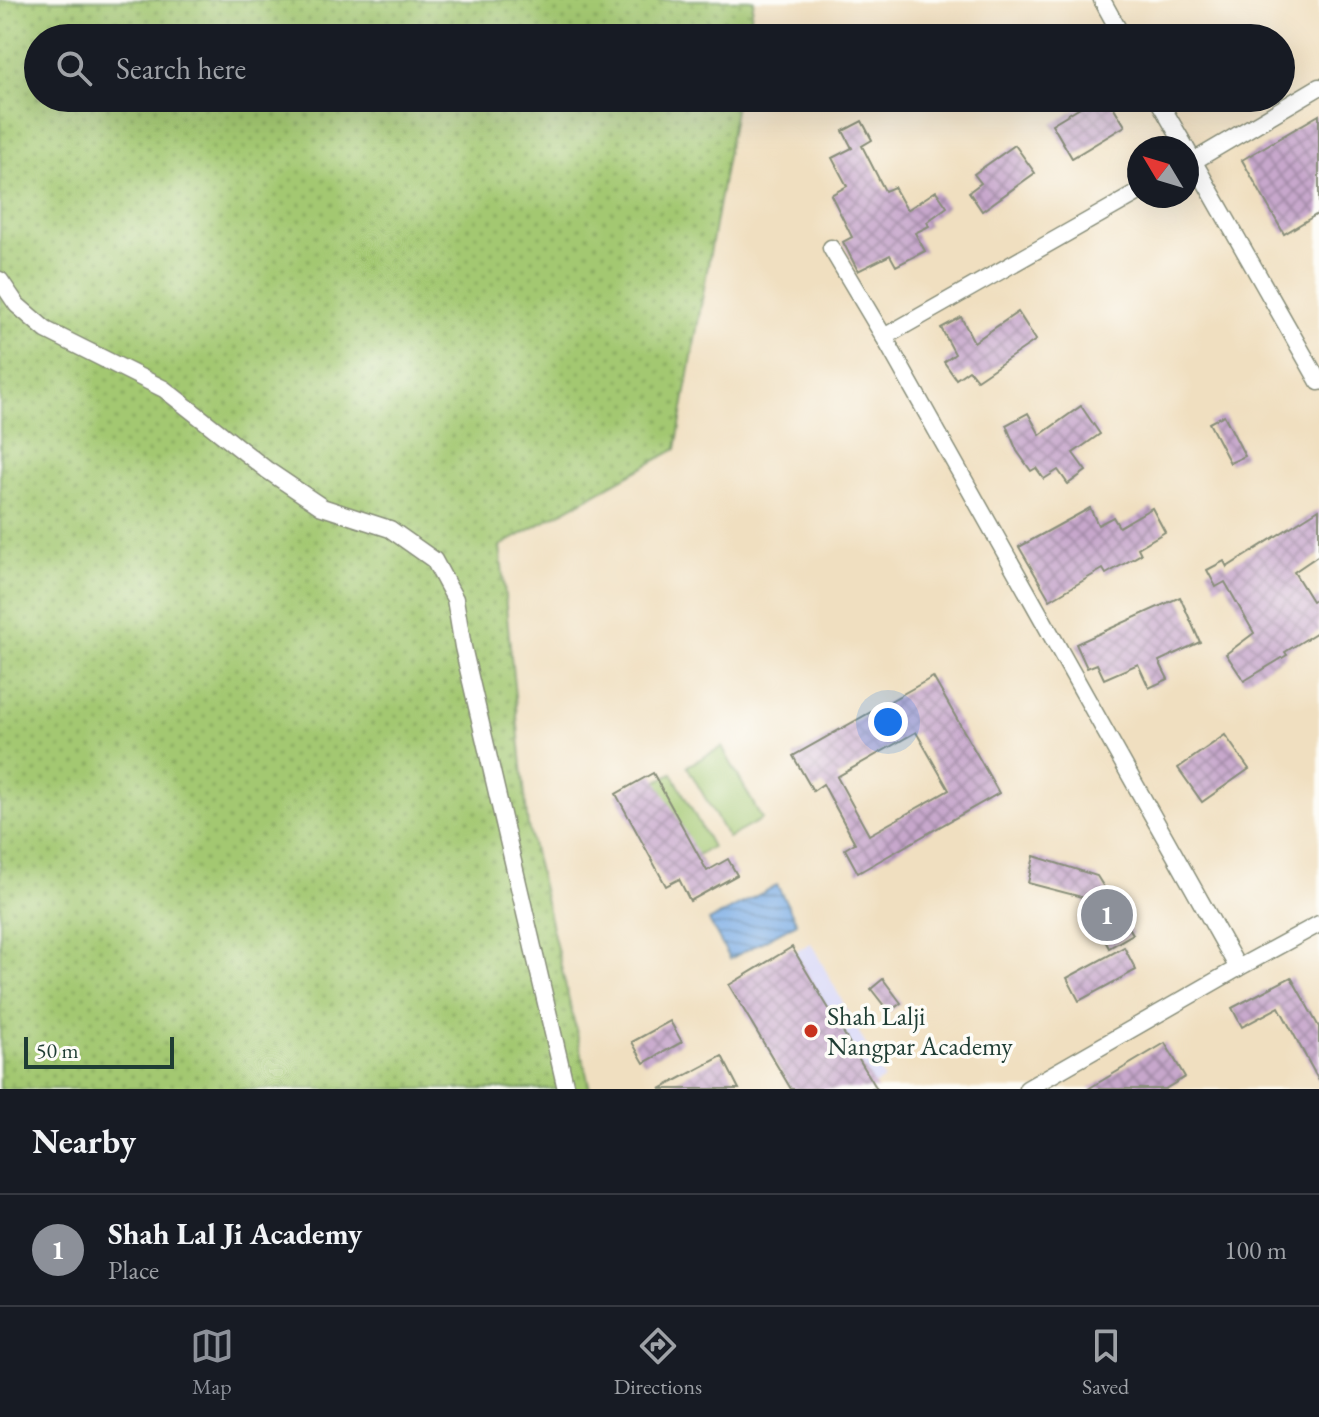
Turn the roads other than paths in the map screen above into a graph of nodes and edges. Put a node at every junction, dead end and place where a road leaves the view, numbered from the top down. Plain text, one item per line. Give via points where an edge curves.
1 (1102, 0) edge
2 (1115, 24) edge
3 (1319, 87) edge
4 (1295, 100) edge
5 (1164, 112) edge
6 (1272, 112) edge
7 (1177, 136) edge
8 (1199, 150) edge
9 (1199, 175) edge
10 (1127, 199) edge
11 (831, 248) dead end
12 (0, 280) edge
13 (884, 337) junction
14 (1319, 382) edge
15 (1319, 924) edge
16 (1238, 968) junction
17 (566, 1089) edge
18 (1027, 1089) edge

1 - 2 street
3 - 4 street
5 - 7 street
6 - 8 street
9 - 14 street
10 - 13 street
11 - 13 street
12 - 17 street via 17,305 46,330 164,389 322,507 390,529 434,560 455,599
13 - 16 street
15 - 16 street
16 - 18 street

